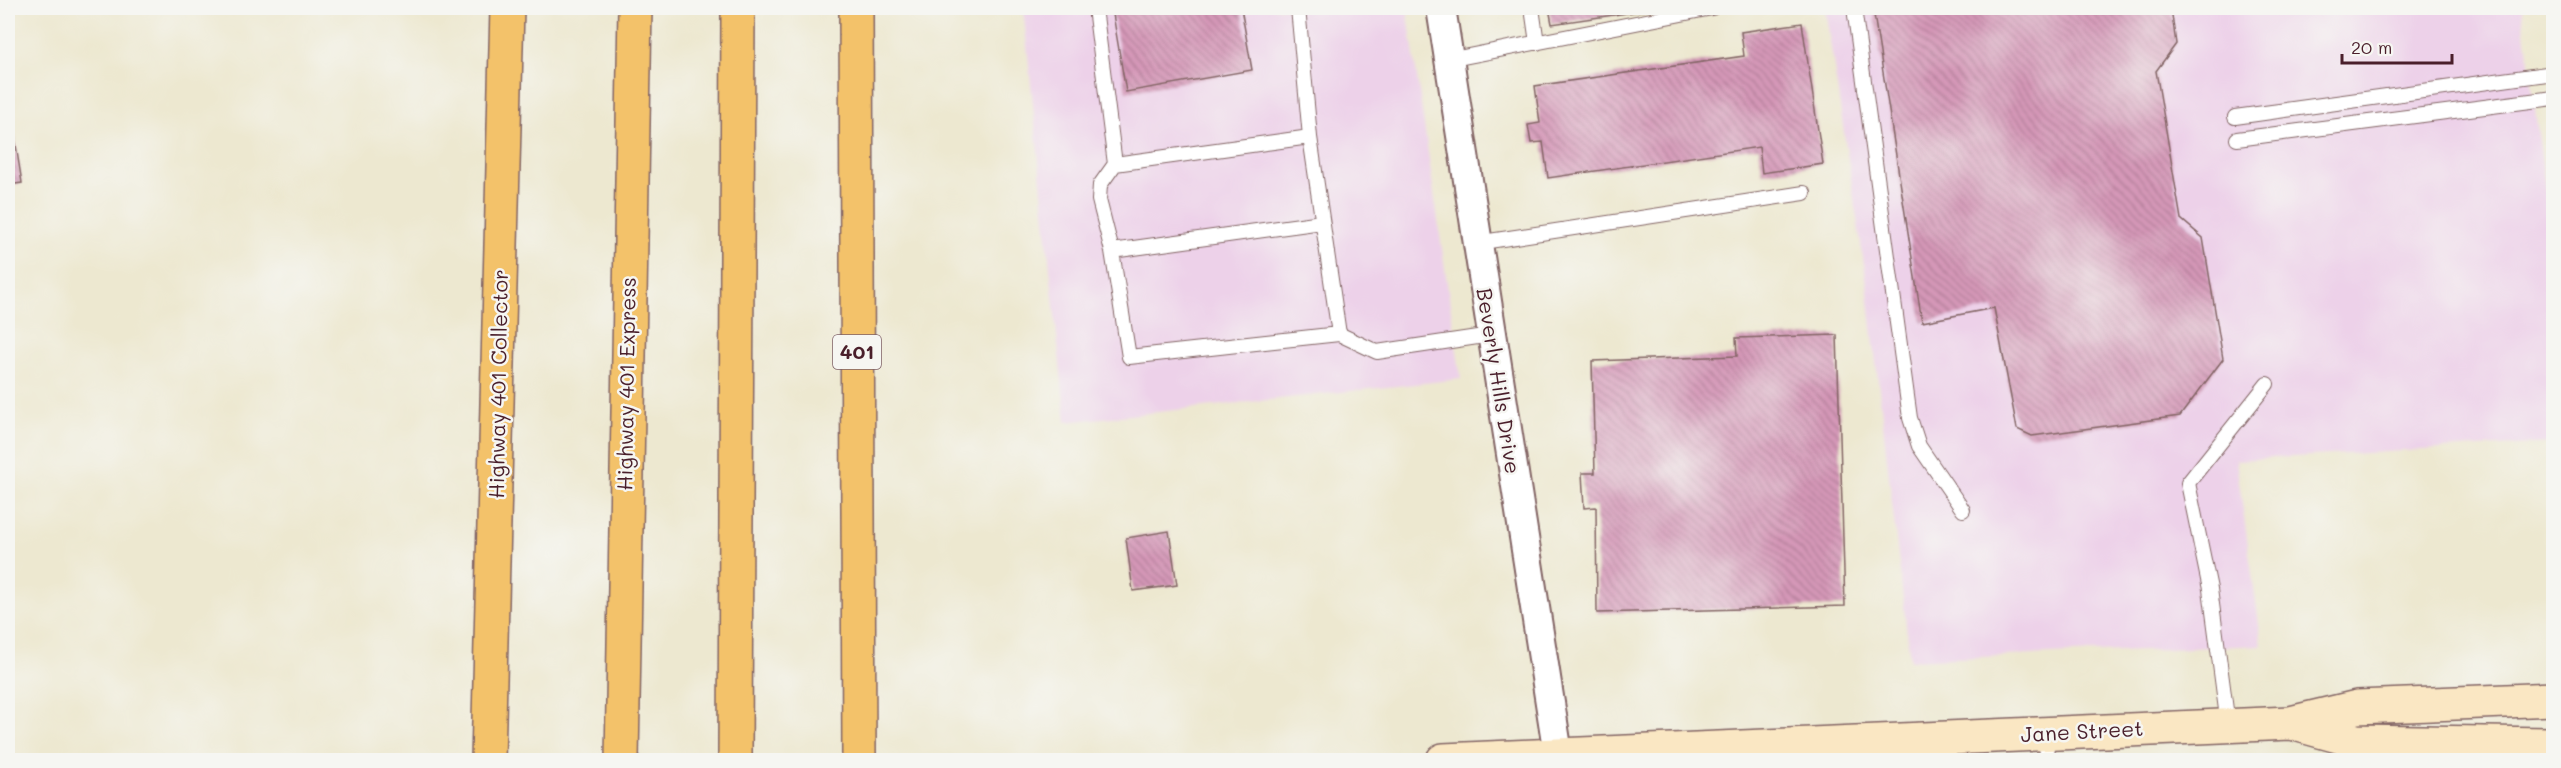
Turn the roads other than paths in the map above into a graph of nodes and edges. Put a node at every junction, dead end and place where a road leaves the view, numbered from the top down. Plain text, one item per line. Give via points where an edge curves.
1 (507, 8) edge
2 (634, 8) edge
3 (738, 8) edge
4 (856, 8) edge
5 (1095, 8) edge
6 (1298, 8) edge
7 (1441, 8) edge
8 (1532, 8) edge
9 (1712, 8) edge
10 (1854, 8) edge
11 (1537, 42) junction
12 (1448, 60) junction
13 (2553, 73) edge
14 (2553, 98) edge
15 (2235, 117) dead end
16 (1310, 137) junction
17 (2237, 139) dead end
18 (1115, 164) junction
19 (1804, 193) dead end
20 (1322, 222) junction
21 (1476, 243) junction
22 (1112, 251) junction
23 (1339, 334) junction
24 (1491, 335) junction
25 (2267, 384) dead end
26 (1963, 510) dead end
27 (2553, 699) edge
28 (2290, 723) junction
29 (2228, 725) junction
30 (2553, 744) edge
31 (2046, 747) edge
32 (1558, 758) edge
33 (488, 760) edge
34 (622, 760) edge
35 (735, 760) edge
36 (859, 760) edge
37 (1443, 760) edge

1 - 33 highway, Highway 401 Collector
2 - 34 highway, Highway 401 Express
3 - 35 highway
4 - 36 highway, 401
5 - 18 lane
6 - 16 lane
7 - 12 street, Beverly Hills Drive
8 - 11 lane
9 - 11 lane
10 - 26 lane via 1910,418 1919,446
11 - 12 lane
12 - 21 street, Beverly Hills Drive
13 - 15 lane
14 - 17 lane
16 - 18 lane
16 - 20 lane
18 - 22 lane via 1100,185 1099,200
19 - 21 lane
20 - 22 lane
20 - 23 lane
21 - 24 street, Beverly Hills Drive
22 - 23 lane via 1129,357
23 - 24 lane via 1377,352
24 - 32 street, Beverly Hills Drive
25 - 29 lane via 2188,483 2210,589
27 - 28 main road, Jane Street via 2357,707
28 - 29 main road, Jane Street
28 - 30 main road, Jane Street via 2358,746
29 - 31 main road, Jane Street
31 - 32 main road, Jane Street
32 - 37 main road, Jane Street

